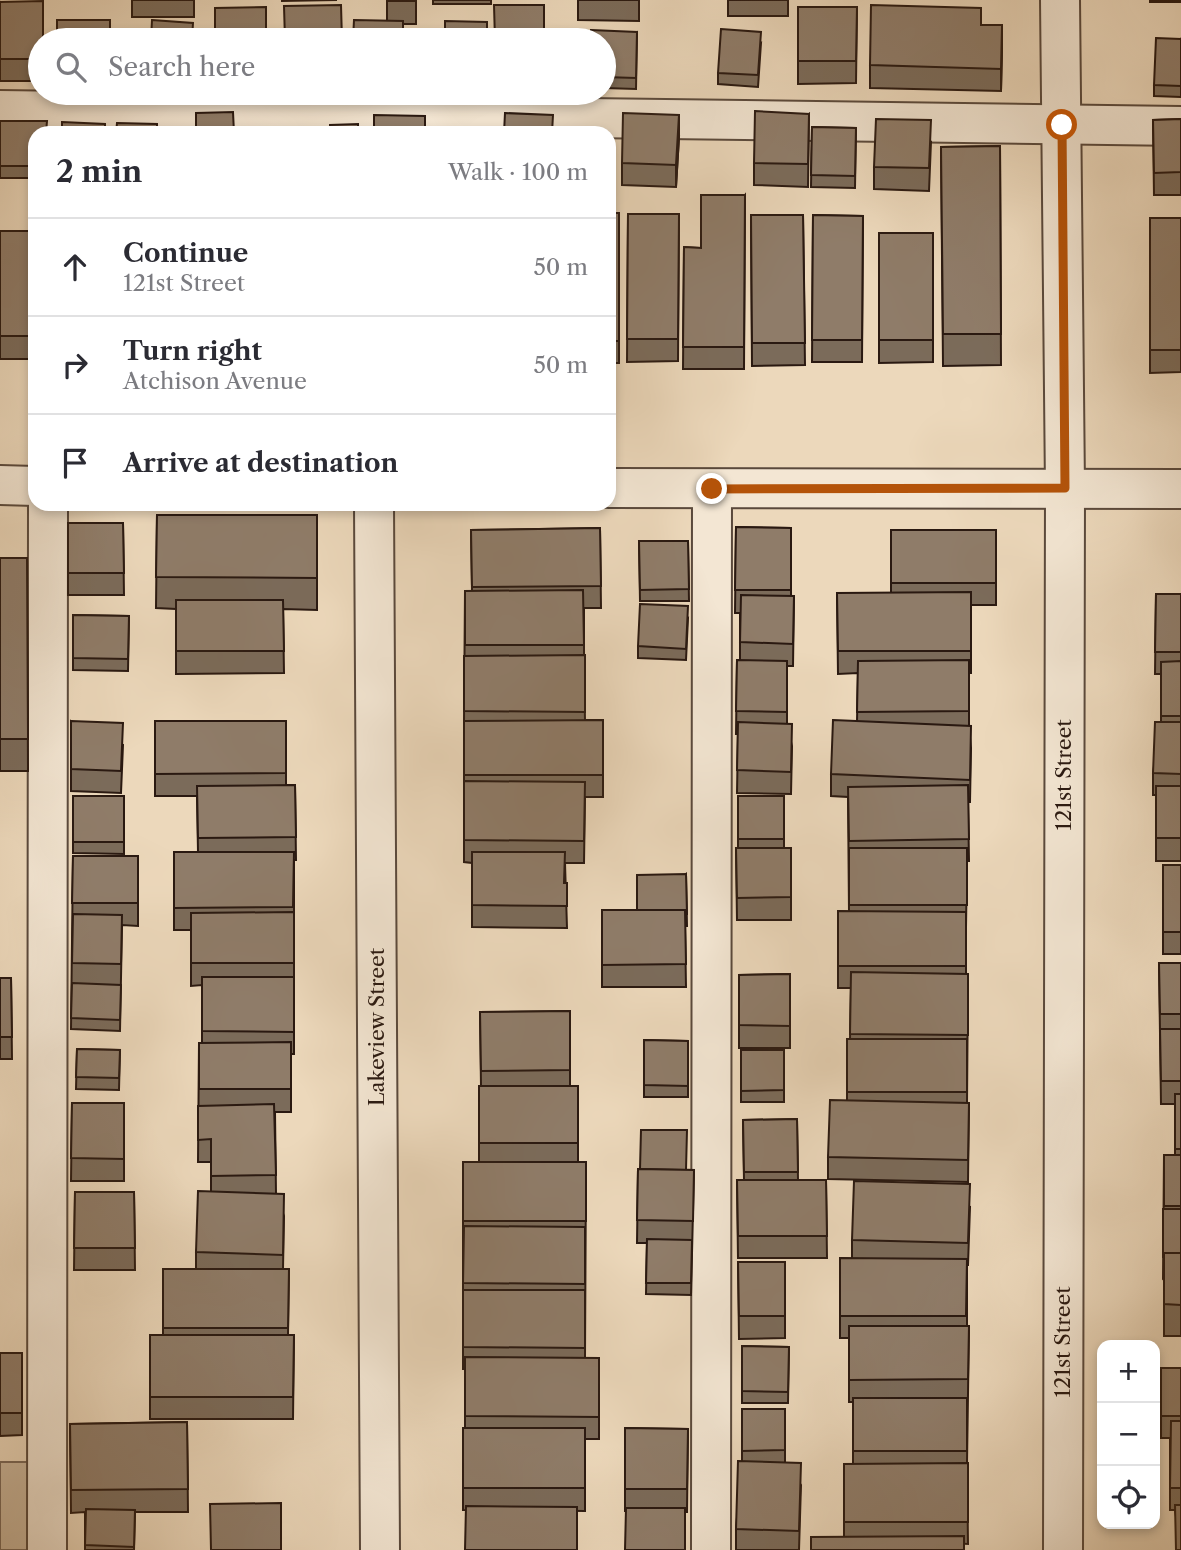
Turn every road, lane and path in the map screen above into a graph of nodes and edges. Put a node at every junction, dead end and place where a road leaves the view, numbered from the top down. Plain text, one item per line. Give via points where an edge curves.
1 (1060, 0) edge
2 (0, 110) edge
3 (1062, 125) junction
4 (1181, 126) edge
5 (0, 485) edge
6 (28, 486) edge
7 (616, 488) edge
8 (1065, 488) junction
9 (712, 489) junction
10 (1181, 489) edge
11 (48, 511) edge
12 (374, 511) edge
13 (47, 1550) edge
14 (380, 1550) edge
15 (711, 1550) edge
16 (1063, 1550) edge

1 - 3 street, 121st Street
2 - 3 street
3 - 4 street
3 - 8 street, 121st Street
5 - 6 street
7 - 9 street
8 - 9 street
8 - 10 street
8 - 16 street, 121st Street
9 - 15 street
11 - 13 street
12 - 14 street, Lakeview Street

